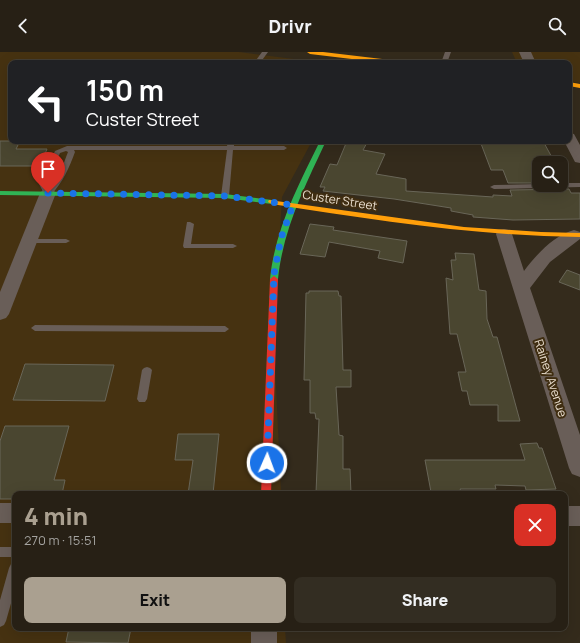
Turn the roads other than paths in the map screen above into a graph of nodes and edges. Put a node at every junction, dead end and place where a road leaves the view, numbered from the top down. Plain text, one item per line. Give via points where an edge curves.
1 (310, 52) edge
2 (356, 60) edge
3 (572, 143) edge
4 (68, 144) edge
5 (323, 144) edge
6 (231, 145) edge
7 (284, 148) dead end
8 (580, 159) edge
9 (580, 185) edge
10 (494, 187) dead end
11 (0, 193) edge
12 (48, 193) junction
13 (225, 196) junction
14 (293, 205) junction
15 (190, 224) dead end
16 (504, 234) junction
17 (577, 235) edge
18 (29, 241) junction
19 (66, 241) dead end
20 (233, 246) dead end
21 (521, 288) junction
22 (0, 314) edge
23 (35, 328) dead end
24 (225, 329) dead end
25 (147, 370) dead end
26 (142, 399) dead end
27 (580, 468) edge
28 (266, 491) edge
29 (0, 513) edge
30 (12, 513) edge
31 (568, 516) edge
32 (580, 516) edge
33 (0, 552) edge
34 (12, 552) edge
35 (12, 579) edge
36 (0, 621) edge
37 (264, 631) edge
38 (264, 643) edge

1 - 2 street
3 - 8 street
4 - 6 lane
4 - 12 lane via 72,152 64,172 59,183
4 - 12 lane via 57,152 43,184
5 - 14 street
6 - 7 lane
6 - 13 lane
9 - 10 lane
11 - 12 street, Custer Street
12 - 13 street, Custer Street
12 - 18 street
13 - 14 street, Custer Street
14 - 16 street, Custer Street via 439,228
14 - 28 street via 281,238 274,274
15 - 20 lane via 187,246
16 - 17 street, Custer Street
16 - 21 street, Rainey Avenue
17 - 21 street via 556,245 539,262
18 - 19 lane
18 - 22 street
21 - 27 street, Rainey Avenue
23 - 24 lane
25 - 26 lane
29 - 30 street
31 - 32 street
33 - 34 lane
35 - 36 lane
37 - 38 street

